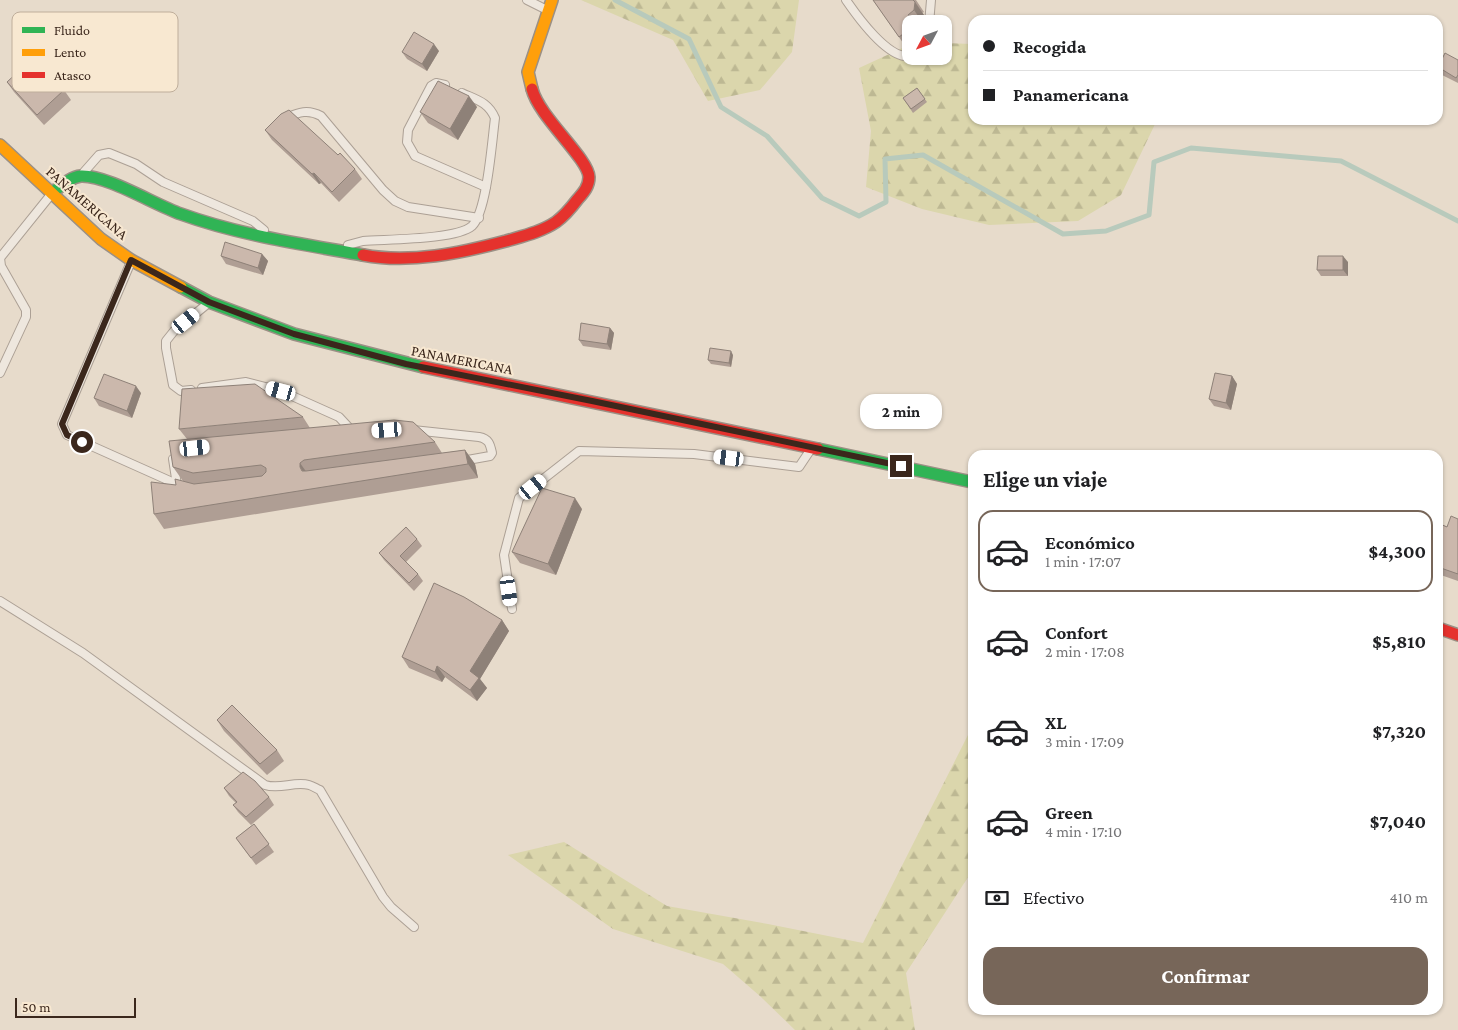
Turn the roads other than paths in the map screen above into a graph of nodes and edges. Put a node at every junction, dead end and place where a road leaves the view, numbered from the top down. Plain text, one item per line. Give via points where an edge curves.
1 (527, 0) edge
2 (846, 0) edge
3 (932, 0) edge
4 (550, 5) edge
5 (930, 15) edge
6 (902, 55) edge
7 (276, 123) edge
8 (0, 145) edge
9 (81, 176) junction
10 (486, 187) junction
11 (52, 193) junction
12 (479, 218) junction
13 (276, 239) junction
14 (331, 250) junction
15 (131, 260) junction
16 (209, 302) junction
17 (0, 372) edge
18 (404, 429) edge
19 (344, 434) edge
20 (812, 447) junction
21 (175, 450) edge
22 (458, 461) edge
23 (968, 481) edge
24 (177, 485) junction
25 (186, 488) edge
26 (0, 601) edge
27 (512, 609) dead end
28 (1443, 630) edge
29 (1458, 635) edge
30 (414, 927) dead end

1 - 4 lane
2 - 6 lane via 865,26 890,50
3 - 5 lane
4 - 14 main road via 528,72 534,97 589,175 588,186 569,211 532,234 430,257 378,258
7 - 12 lane via 301,111 313,112 321,116 395,201 408,207
8 - 11 main road, PANAMERICANA
9 - 11 main road via 70,179
9 - 13 main road via 104,181 180,214
9 - 13 lane via 99,154 109,153 136,164 163,182 253,221
10 - 10 lane via 415,156 407,142 408,130 431,86 436,83 491,109 495,118
10 - 12 lane
11 - 15 main road, PANAMERICANA via 101,239
11 - 17 lane via 0,258 1,266 26,310 26,317
12 - 14 lane via 471,227 453,235 363,241
13 - 14 main road
15 - 16 main road, PANAMERICANA
15 - 24 lane via 62,428 67,435
16 - 19 lane via 166,341 173,385 177,389 246,382 281,391 324,409 358,432
16 - 20 main road, PANAMERICANA via 294,334 406,364
18 - 22 lane via 479,436 489,441 490,456
20 - 23 main road, PANAMERICANA
20 - 27 lane via 799,467 694,454 579,451 519,498 504,555
21 - 24 lane via 172,453
24 - 25 lane
26 - 30 lane via 83,653 265,785 274,788 308,785 320,790 383,897
28 - 29 main road

